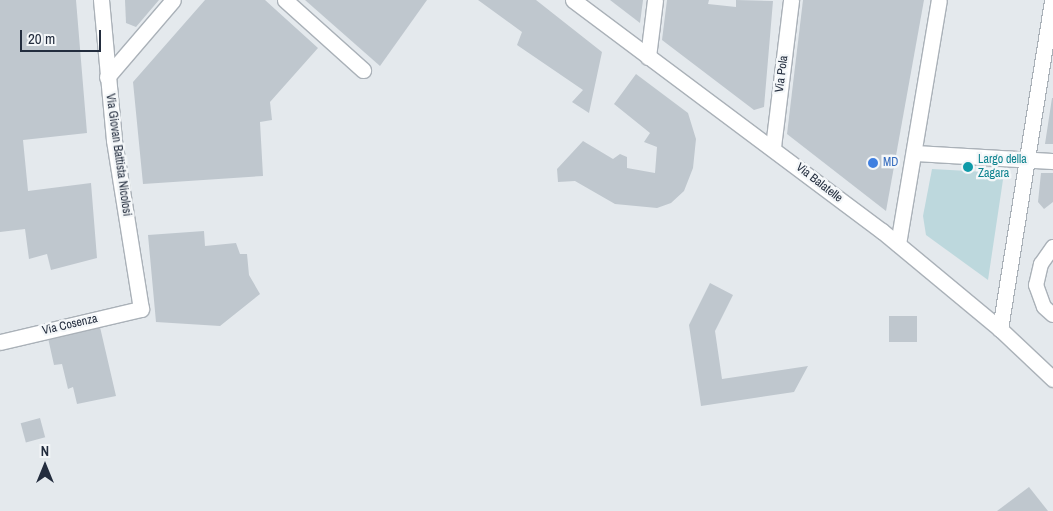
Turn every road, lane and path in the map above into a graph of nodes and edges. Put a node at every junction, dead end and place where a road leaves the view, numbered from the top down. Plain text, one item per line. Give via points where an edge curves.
1 (101, 0) edge
2 (173, 0) edge
3 (285, 0) edge
4 (573, 0) edge
5 (655, 0) edge
6 (790, 0) edge
7 (939, 0) edge
8 (1052, 0) edge
9 (1050, 28) edge
10 (648, 57) junction
11 (363, 70) dead end
12 (107, 78) junction
13 (773, 147) junction
14 (914, 153) junction
15 (1026, 160) junction
16 (1048, 161) edge
17 (898, 244) junction
18 (1053, 247) edge
19 (141, 309) joint
20 (1053, 315) edge
21 (1000, 329) junction
22 (0, 342) edge
23 (1053, 379) edge

1 - 12 street, Via Giovan Battista Nicolosi
2 - 12 street
3 - 11 street
4 - 10 street, Via Balatelle
5 - 10 street
6 - 13 street, Via Pola
7 - 14 street
8 - 9 street
9 - 15 street
10 - 13 street, Via Balatelle
12 - 19 street, Via Giovan Battista Nicolosi
13 - 17 street, Via Balatelle
14 - 15 street
14 - 17 street
15 - 16 street
15 - 21 street
17 - 21 street, Via Balatelle
18 - 20 lane via 1041,264 1036,285 1044,307
19 - 22 street, Via Cosenza
21 - 23 street, Via Balatelle

